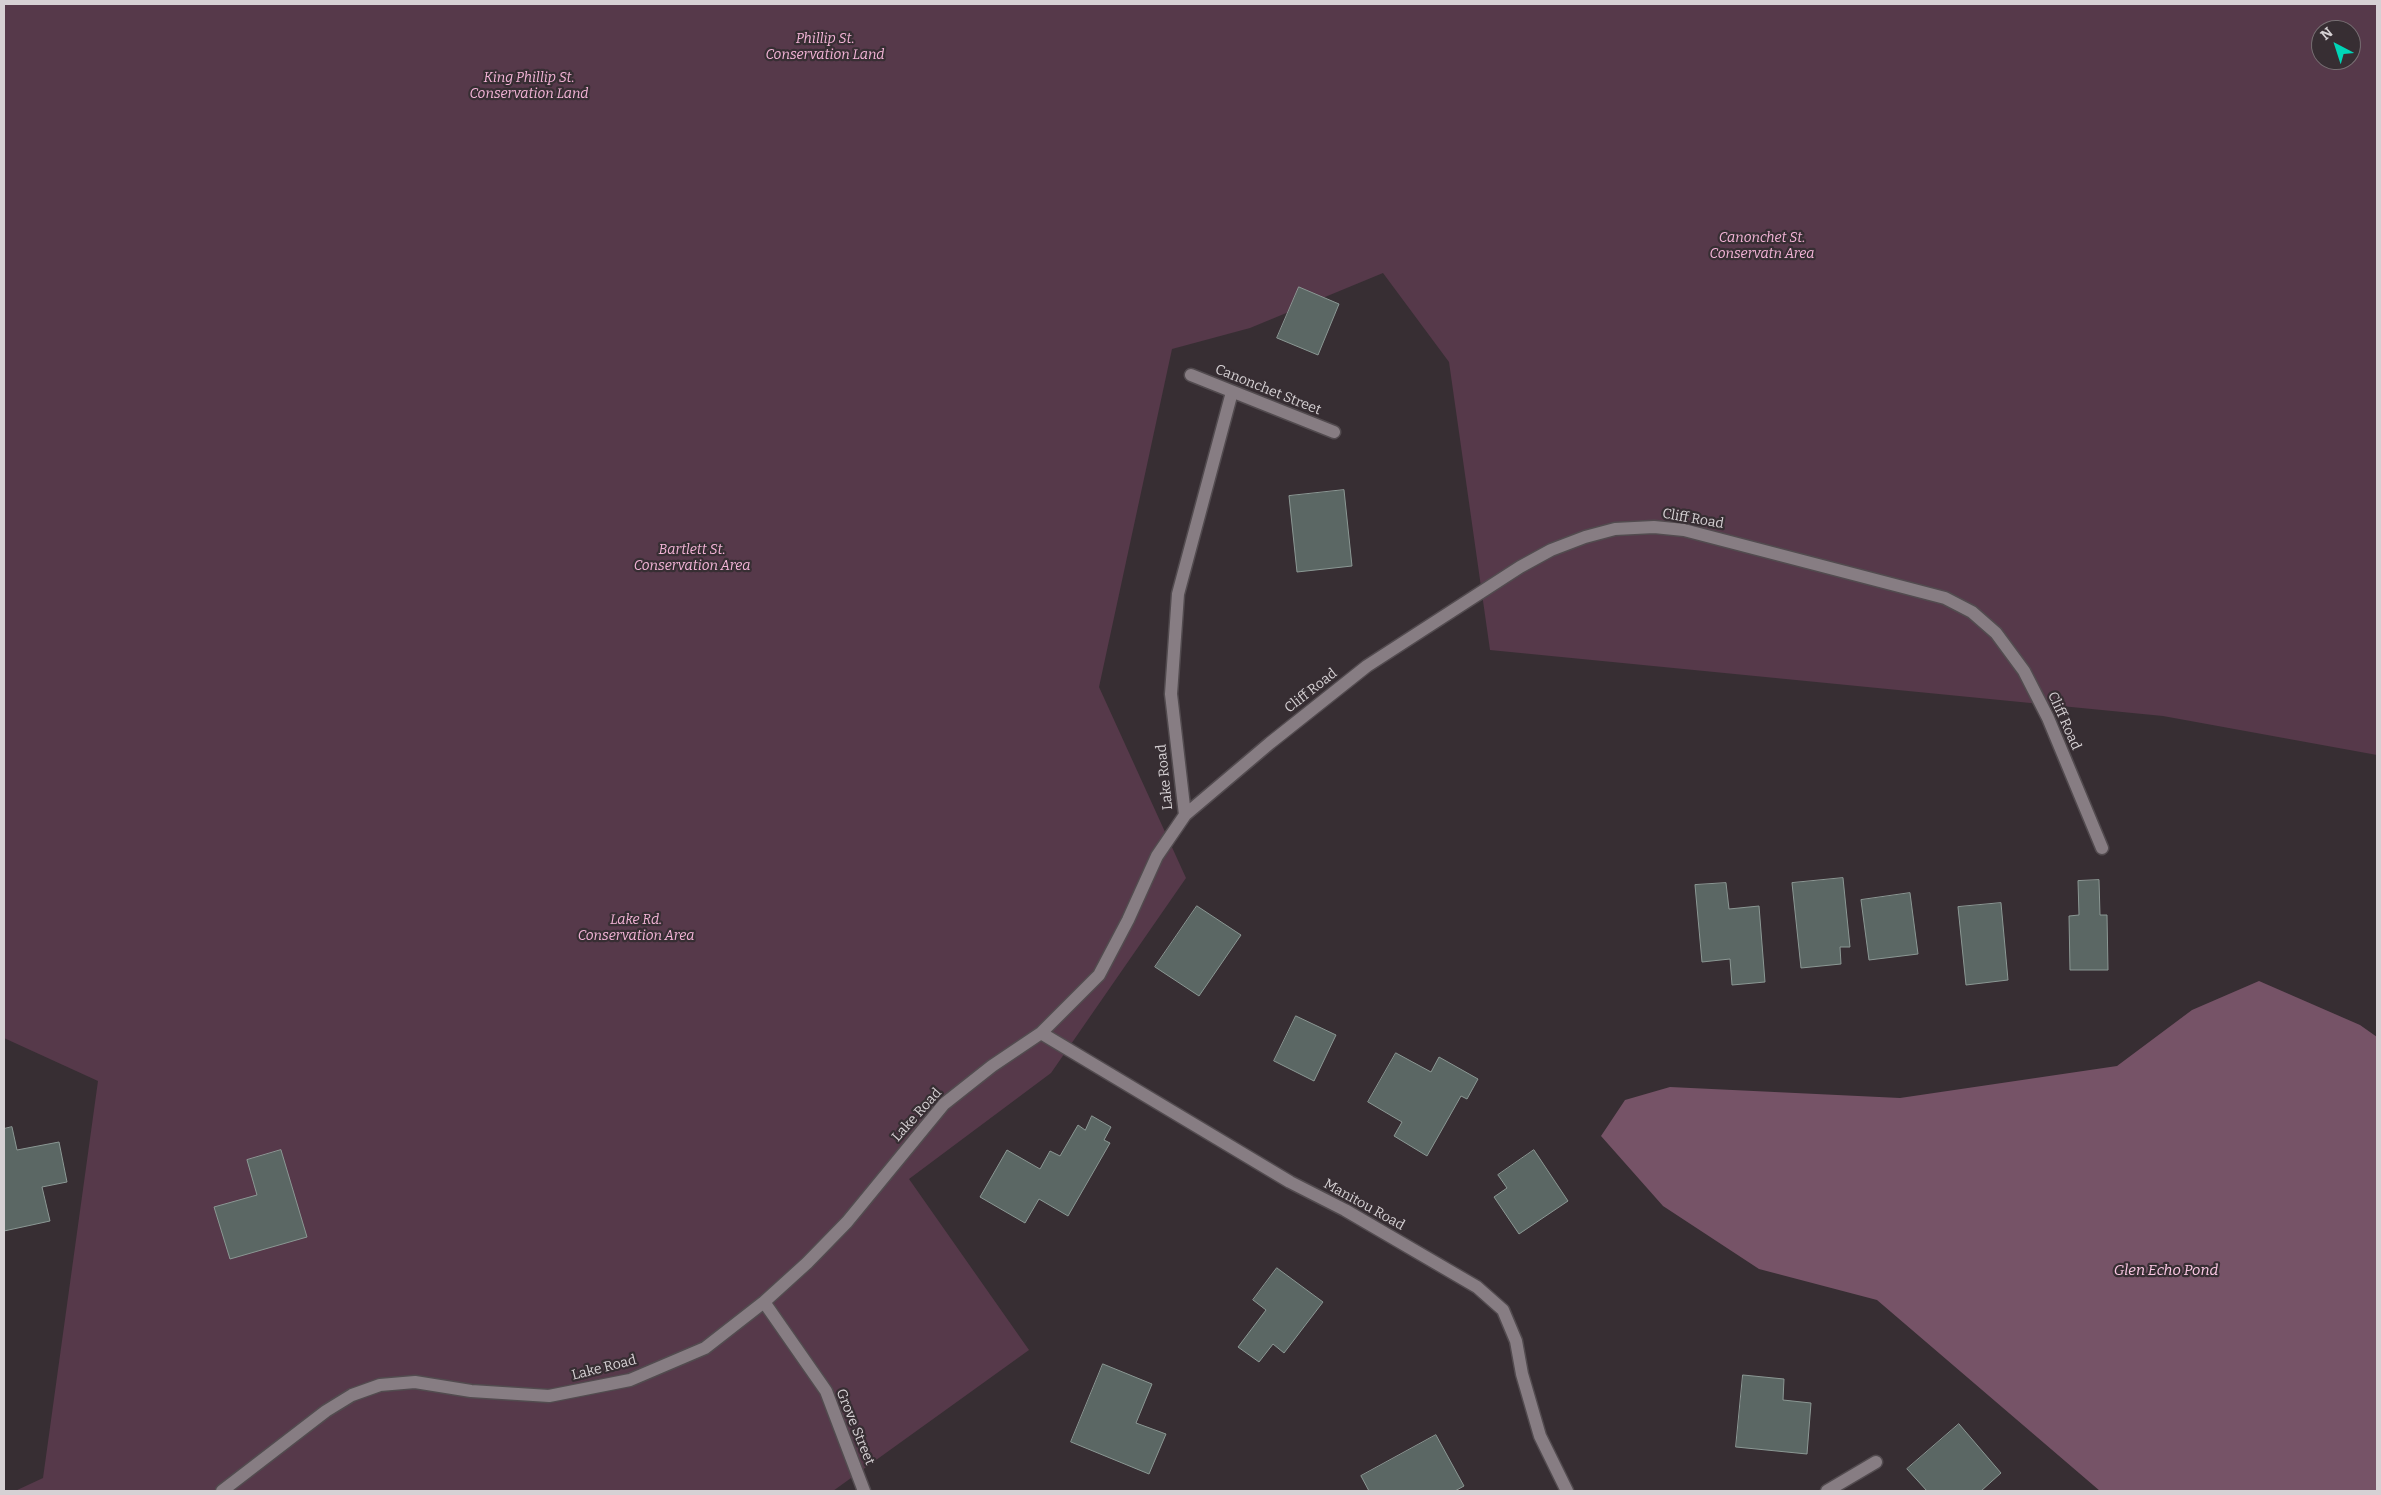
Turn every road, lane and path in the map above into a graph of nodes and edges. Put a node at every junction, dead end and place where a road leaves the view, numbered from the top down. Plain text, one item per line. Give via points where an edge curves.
1 (1191, 375) dead end
2 (1232, 392) junction
3 (1334, 432) dead end
4 (1185, 815) junction
5 (2102, 848) dead end
6 (1041, 1033) junction
7 (764, 1302) junction
8 (1876, 1462) dead end
9 (222, 1491) edge
10 (864, 1491) edge
11 (1567, 1491) edge
12 (1827, 1491) edge

1 - 2 street, Canonchet Street
2 - 3 street, Canonchet Street
2 - 4 street, Lake Road via 1178,594 1170,694
4 - 5 street, Cliff Road via 1367,666 1520,567 1585,537 1615,529 1654,527 1713,536 1945,598 1972,612 1996,633 2024,671 2048,718
4 - 6 street, Lake Road via 1157,856 1099,975
6 - 7 street, Lake Road via 944,1104 847,1222
6 - 11 street, Manitou Road via 1290,1182 1345,1210 1477,1288 1504,1310 1516,1341 1540,1436
7 - 9 street, Lake Road via 705,1348 630,1380 549,1396 415,1382 380,1384 326,1410
7 - 10 street, Grove Street via 826,1391
8 - 12 street

